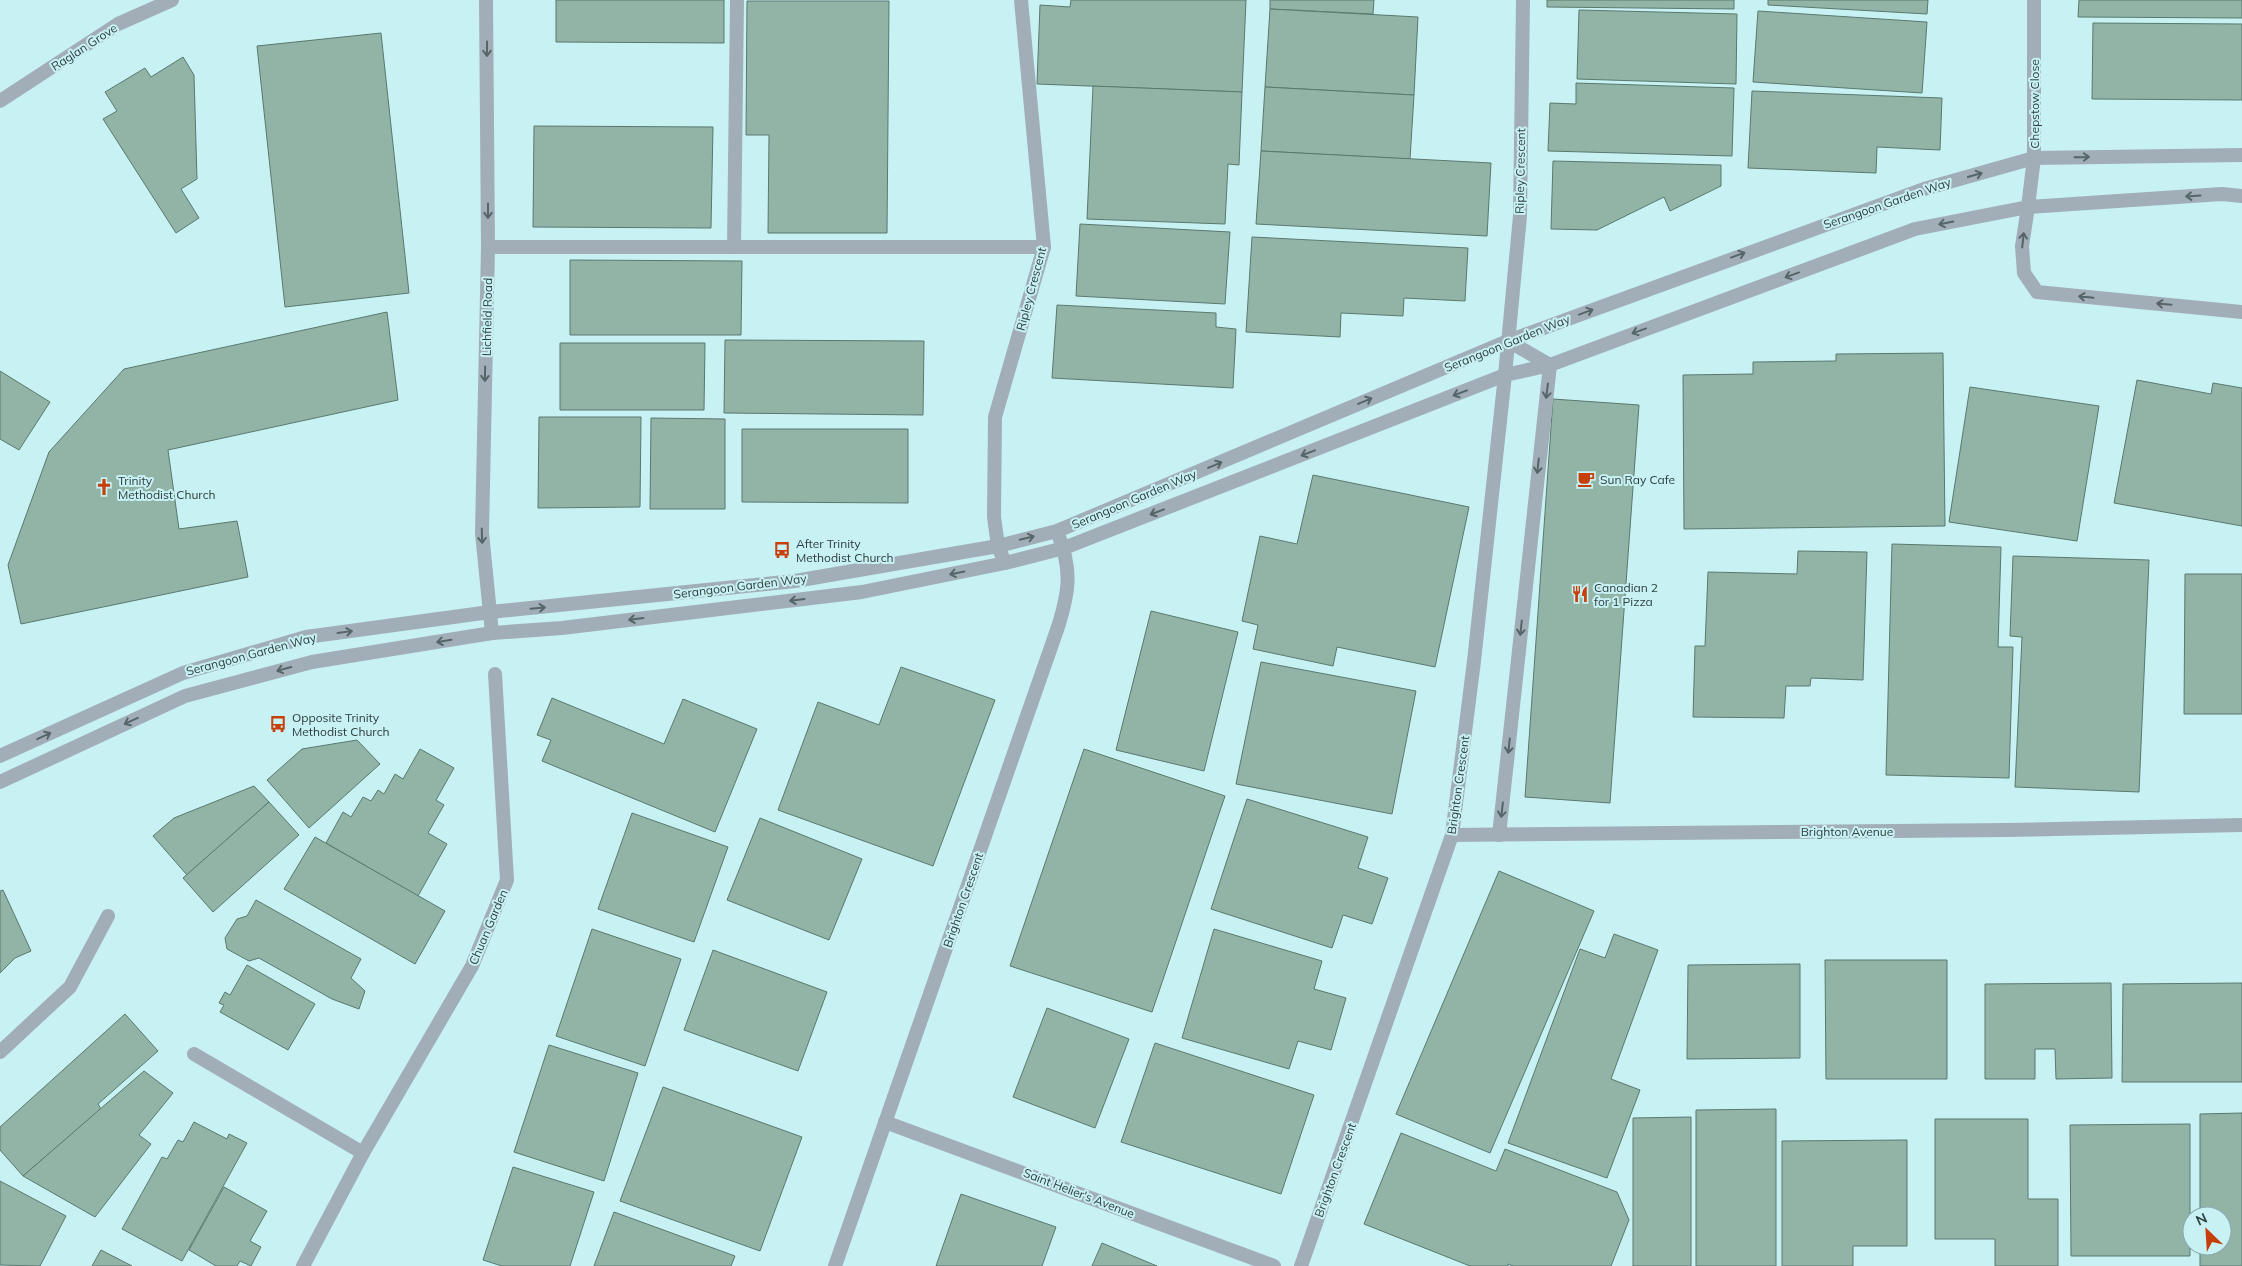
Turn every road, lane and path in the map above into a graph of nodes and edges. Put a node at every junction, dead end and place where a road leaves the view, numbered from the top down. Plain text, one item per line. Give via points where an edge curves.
1 (172, 0) edge
2 (486, 0) edge
3 (737, 0) edge
4 (1021, 0) edge
5 (1523, 0) edge
6 (2034, 0) edge
7 (0, 101) edge
8 (2242, 155) edge
9 (2034, 158) junction
10 (2242, 196) edge
11 (2028, 208) junction
12 (488, 247) junction
13 (734, 247) junction
14 (1044, 247) junction
15 (2242, 312) edge
16 (1508, 341) junction
17 (1550, 365) junction
18 (1505, 375) junction
19 (1058, 531) junction
20 (998, 546) junction
21 (1064, 548) junction
22 (1005, 563) junction
23 (490, 612) junction
24 (492, 633) junction
25 (495, 674) dead end
26 (0, 756) edge
27 (0, 782) edge
28 (2242, 825) edge
29 (1452, 835) junction
30 (1499, 835) junction
31 (108, 916) dead end
32 (0, 1052) edge
33 (194, 1054) dead end
34 (885, 1122) junction
35 (363, 1153) junction
36 (302, 1266) edge
37 (835, 1266) edge
38 (1274, 1266) edge
39 (1301, 1266) edge

1 - 7 street, Raglan Grove via 118,24
2 -> 12 street, Lichfield Road
3 - 13 street
4 - 14 street, Ripley Crescent
5 - 16 street, Ripley Crescent via 1520,216
6 - 9 street, Chepstow Close
9 -> 8 street, Serangoon Garden Way
9 - 11 street, Chepstow Close
16 -> 9 street, Serangoon Garden Way via 1924,189
10 -> 11 street, Serangoon Garden Way via 2222,194
15 -> 11 street, Chepstow Close via 2037,292 2024,273 2022,246
11 -> 17 street, Serangoon Garden Way via 1915,229
12 - 13 street
12 -> 23 street, Lichfield Road via 482,533
13 - 14 street
14 - 20 street, Ripley Crescent via 995,417 994,517
16 - 17 street
16 - 18 street, Brighton Crescent
19 -> 16 street, Serangoon Garden Way
17 - 18 street, Serangoon Garden Way
17 -> 30 street
18 -> 21 street, Serangoon Garden Way
18 - 29 street, Brighton Crescent
20 -> 19 street, Serangoon Garden Way
19 - 21 street, Brighton Crescent
20 - 22 street
23 -> 20 street, Serangoon Garden Way via 794,581
21 - 22 street, Serangoon Garden Way
21 - 34 street, Brighton Crescent via 1068,596
22 -> 24 street, Serangoon Garden Way via 862,592 562,628
23 - 24 street, Lichfield Road
26 -> 23 street, Serangoon Garden Way via 183,673 306,637
24 -> 27 street, Serangoon Garden Way via 312,662 185,696
25 - 35 street, Chuan Garden via 507,880 472,966
28 - 30 street, Brighton Avenue
29 - 30 street, Brighton Avenue
29 - 39 street, Brighton Crescent
31 - 32 street via 70,987
33 - 35 street
34 - 37 street, Brighton Crescent
34 - 38 street, Saint Helier's Avenue
35 - 36 street, Chuan Garden

